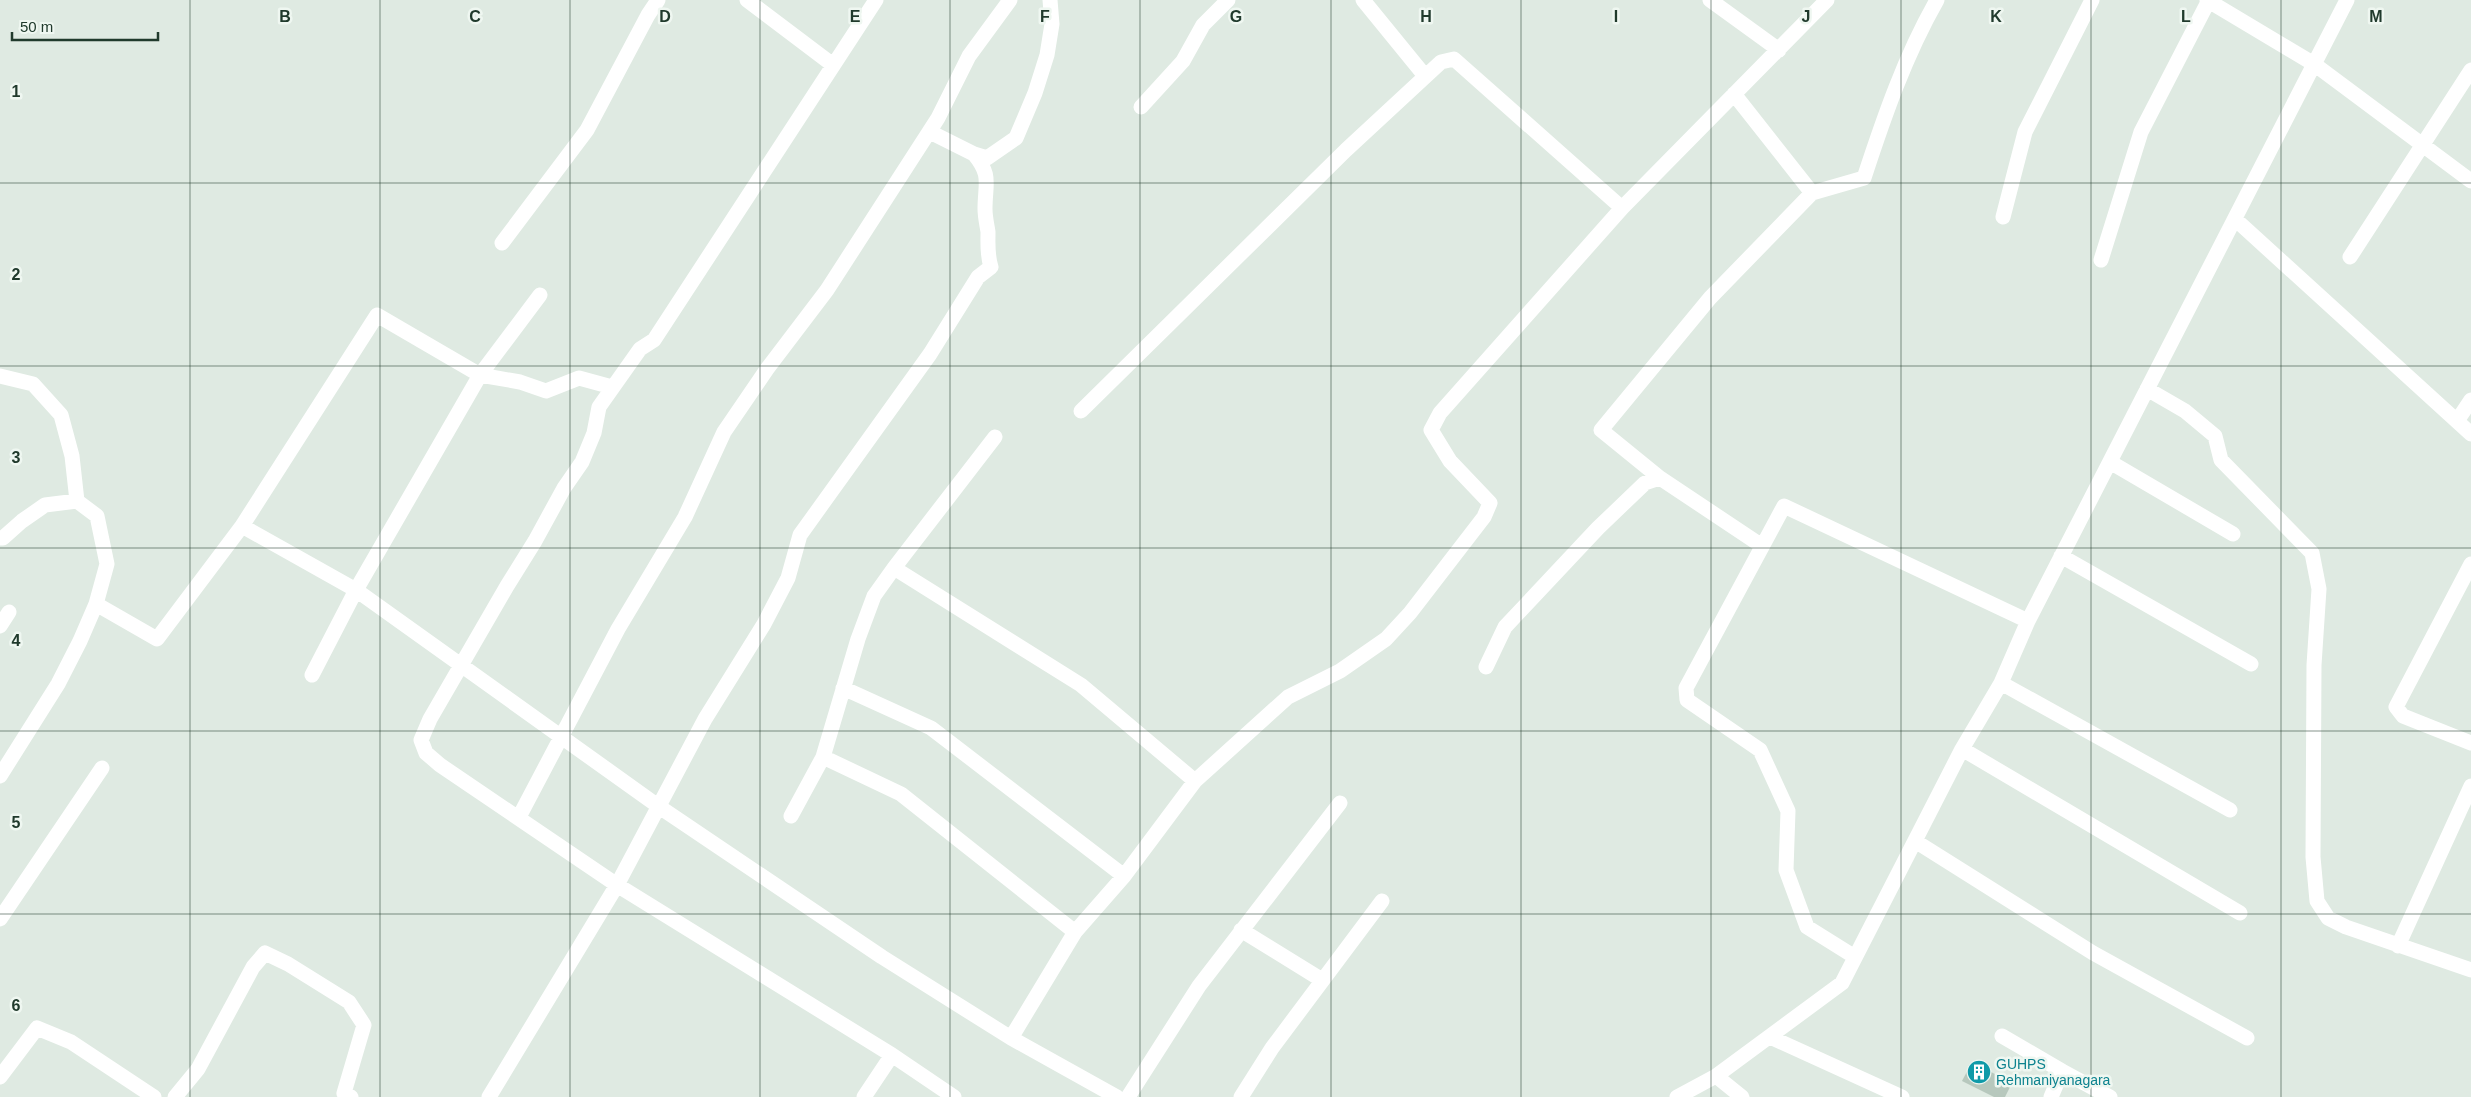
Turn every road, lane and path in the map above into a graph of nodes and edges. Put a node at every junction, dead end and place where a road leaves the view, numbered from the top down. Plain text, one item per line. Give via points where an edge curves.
1 (658, 0) edge
2 (747, 0) edge
3 (876, 0) edge
4 (1010, 0) edge
5 (1050, 0) edge
6 (1228, 0) edge
7 (1363, 0) edge
8 (1710, 0) edge
9 (1827, 0) edge
10 (1937, 0) edge
11 (2092, 0) edge
12 (2208, 0) edge
13 (2347, 0) edge
14 (1779, 50) junction
15 (2314, 64) junction
16 (833, 66) junction
17 (2471, 70) edge
18 (1425, 76) junction
19 (1734, 94) junction
20 (1141, 107) dead end
21 (930, 132) junction
22 (2425, 145) junction
23 (974, 154) junction
24 (2471, 181) edge
25 (1812, 193) junction
26 (1622, 208) junction
27 (2003, 217) dead end
28 (2235, 219) junction
29 (502, 243) dead end
30 (2350, 257) dead end
31 (2101, 260) dead end
32 (540, 295) dead end
33 (480, 375) junction
34 (0, 376) edge
35 (612, 387) junction
36 (2147, 389) junction
37 (2471, 400) edge
38 (1081, 412) dead end
39 (2457, 421) junction
40 (2471, 434) edge
41 (995, 437) dead end
42 (2110, 462) junction
43 (1660, 478) junction
44 (77, 501) junction
45 (242, 526) junction
46 (2233, 534) dead end
47 (0, 538) edge
48 (1762, 546) junction
49 (2061, 556) junction
50 (2471, 564) edge
51 (894, 568) junction
52 (356, 590) junction
53 (96, 604) junction
54 (9, 612) dead end
55 (2028, 621) junction
56 (0, 626) edge
57 (2250, 664) dead end
58 (461, 665) junction
59 (1486, 667) dead end
60 (312, 675) dead end
61 (2001, 683) junction
62 (843, 688) junction
63 (562, 736) junction
64 (2471, 742) edge
65 (1962, 749) junction
66 (823, 757) junction
67 (102, 768) dead end
68 (0, 776) edge
69 (1195, 781) junction
70 (2471, 786) edge
71 (1340, 803) dead end
72 (658, 806) junction
73 (2230, 810) dead end
74 (791, 816) dead end
75 (519, 817) junction
76 (1915, 841) junction
77 (1124, 876) junction
78 (617, 885) junction
79 (1382, 902) dead end
80 (2240, 913) dead end
81 (0, 919) edge
82 (1241, 930) junction
83 (1075, 932) junction
84 (2398, 946) junction
85 (1855, 957) junction
86 (2471, 970) edge
87 (1322, 980) junction
88 (2002, 1036) dead end
89 (1770, 1037) junction
90 (1011, 1038) junction
91 (2248, 1038) dead end
92 (892, 1055) junction
93 (2062, 1072) junction
94 (1716, 1076) junction
95 (0, 1078) edge
96 (154, 1097) edge
97 (175, 1097) edge
98 (350, 1097) edge
99 (490, 1097) edge
100 (864, 1097) edge
101 (954, 1097) edge
102 (1118, 1097) edge
103 (1128, 1097) edge
104 (1241, 1097) edge
105 (1677, 1097) edge
106 (1742, 1097) edge
107 (1902, 1097) edge
108 (2051, 1097) edge
109 (2110, 1097) edge

1 - 29 street via 587,130
2 - 16 street
3 - 16 street
4 - 21 street via 969,56
5 - 23 street via 1052,24 1047,55 1036,93 1016,138 987,158
6 - 20 street via 1203,25 1183,61
7 - 18 street
8 - 14 street
9 - 14 street
10 - 25 street via 1916,37 1881,124 1864,178
11 - 27 street via 2025,132
12 - 15 street
12 - 31 street via 2141,132
13 - 15 street
14 - 19 street
15 - 22 street
15 - 28 street
16 - 35 street via 654,340 640,350
17 - 22 street
18 - 26 street via 1441,62 1454,59
18 - 38 street
19 - 25 street
19 - 26 street
21 - 23 street
21 - 63 street via 827,290 724,432 685,517 618,629
22 - 24 street
22 - 30 street
23 - 72 street via 985,168 988,184 985,209 987,253 991,267 978,278 930,354 800,535 788,578 764,624 705,719
25 - 43 street via 1710,298 1600,430
26 - 69 street via 1440,413 1432,430 1450,461 1490,503 1484,517 1386,639 1340,671 1288,697
28 - 36 street
28 - 39 street
32 - 33 street
33 - 35 street via 520,382 546,391 579,378
33 - 45 street via 376,315
33 - 52 street
34 - 44 street via 33,384 61,414 72,456
35 - 58 street via 599,407 594,433 582,462
36 - 42 street
36 - 84 street via 2185,412 2215,436 2222,460 2312,553 2319,589 2314,665 2317,900 2328,918
37 - 39 street
39 - 40 street
41 - 51 street
42 - 46 street
42 - 49 street
43 - 48 street
43 - 59 street via 1645,483 1505,627
44 - 47 street via 44,505
44 - 53 street via 97,516 108,564
45 - 52 street
45 - 53 street via 157,639
48 - 55 street via 1784,506
48 - 85 street via 1686,688 1687,700 1760,750 1788,811 1786,870 1807,927
49 - 55 street
49 - 57 street
50 - 64 street via 2396,707 2404,716
51 - 62 street via 874,596
51 - 69 street via 1081,685
52 - 58 street
52 - 60 street
53 - 68 street via 58,684
54 - 56 street
55 - 61 street
58 - 63 street
58 - 75 street via 421,740 426,754
61 - 65 street
61 - 73 street
62 - 66 street
62 - 77 street via 931,728
63 - 72 street
63 - 75 street
65 - 76 street
65 - 80 street
66 - 74 street
66 - 83 street via 901,794
67 - 81 street
69 - 77 street
70 - 84 street
71 - 82 street
72 - 78 street
72 - 90 street via 882,957
75 - 78 street
76 - 85 street
76 - 91 street via 2093,953
77 - 83 street
78 - 92 street
78 - 99 street
79 - 87 street
82 - 87 street
82 - 103 street via 1194,993
83 - 90 street
84 - 86 street
85 - 89 street via 1842,983
87 - 104 street
88 - 93 street
89 - 94 street
89 - 107 street
90 - 102 street
92 - 100 street
92 - 101 street
93 - 108 street
93 - 109 street
94 - 105 street
94 - 106 street
95 - 96 street via 37,1028 71,1042
97 - 98 street via 198,1069 253,967 265,953 349,1002 364,1025 344,1093

